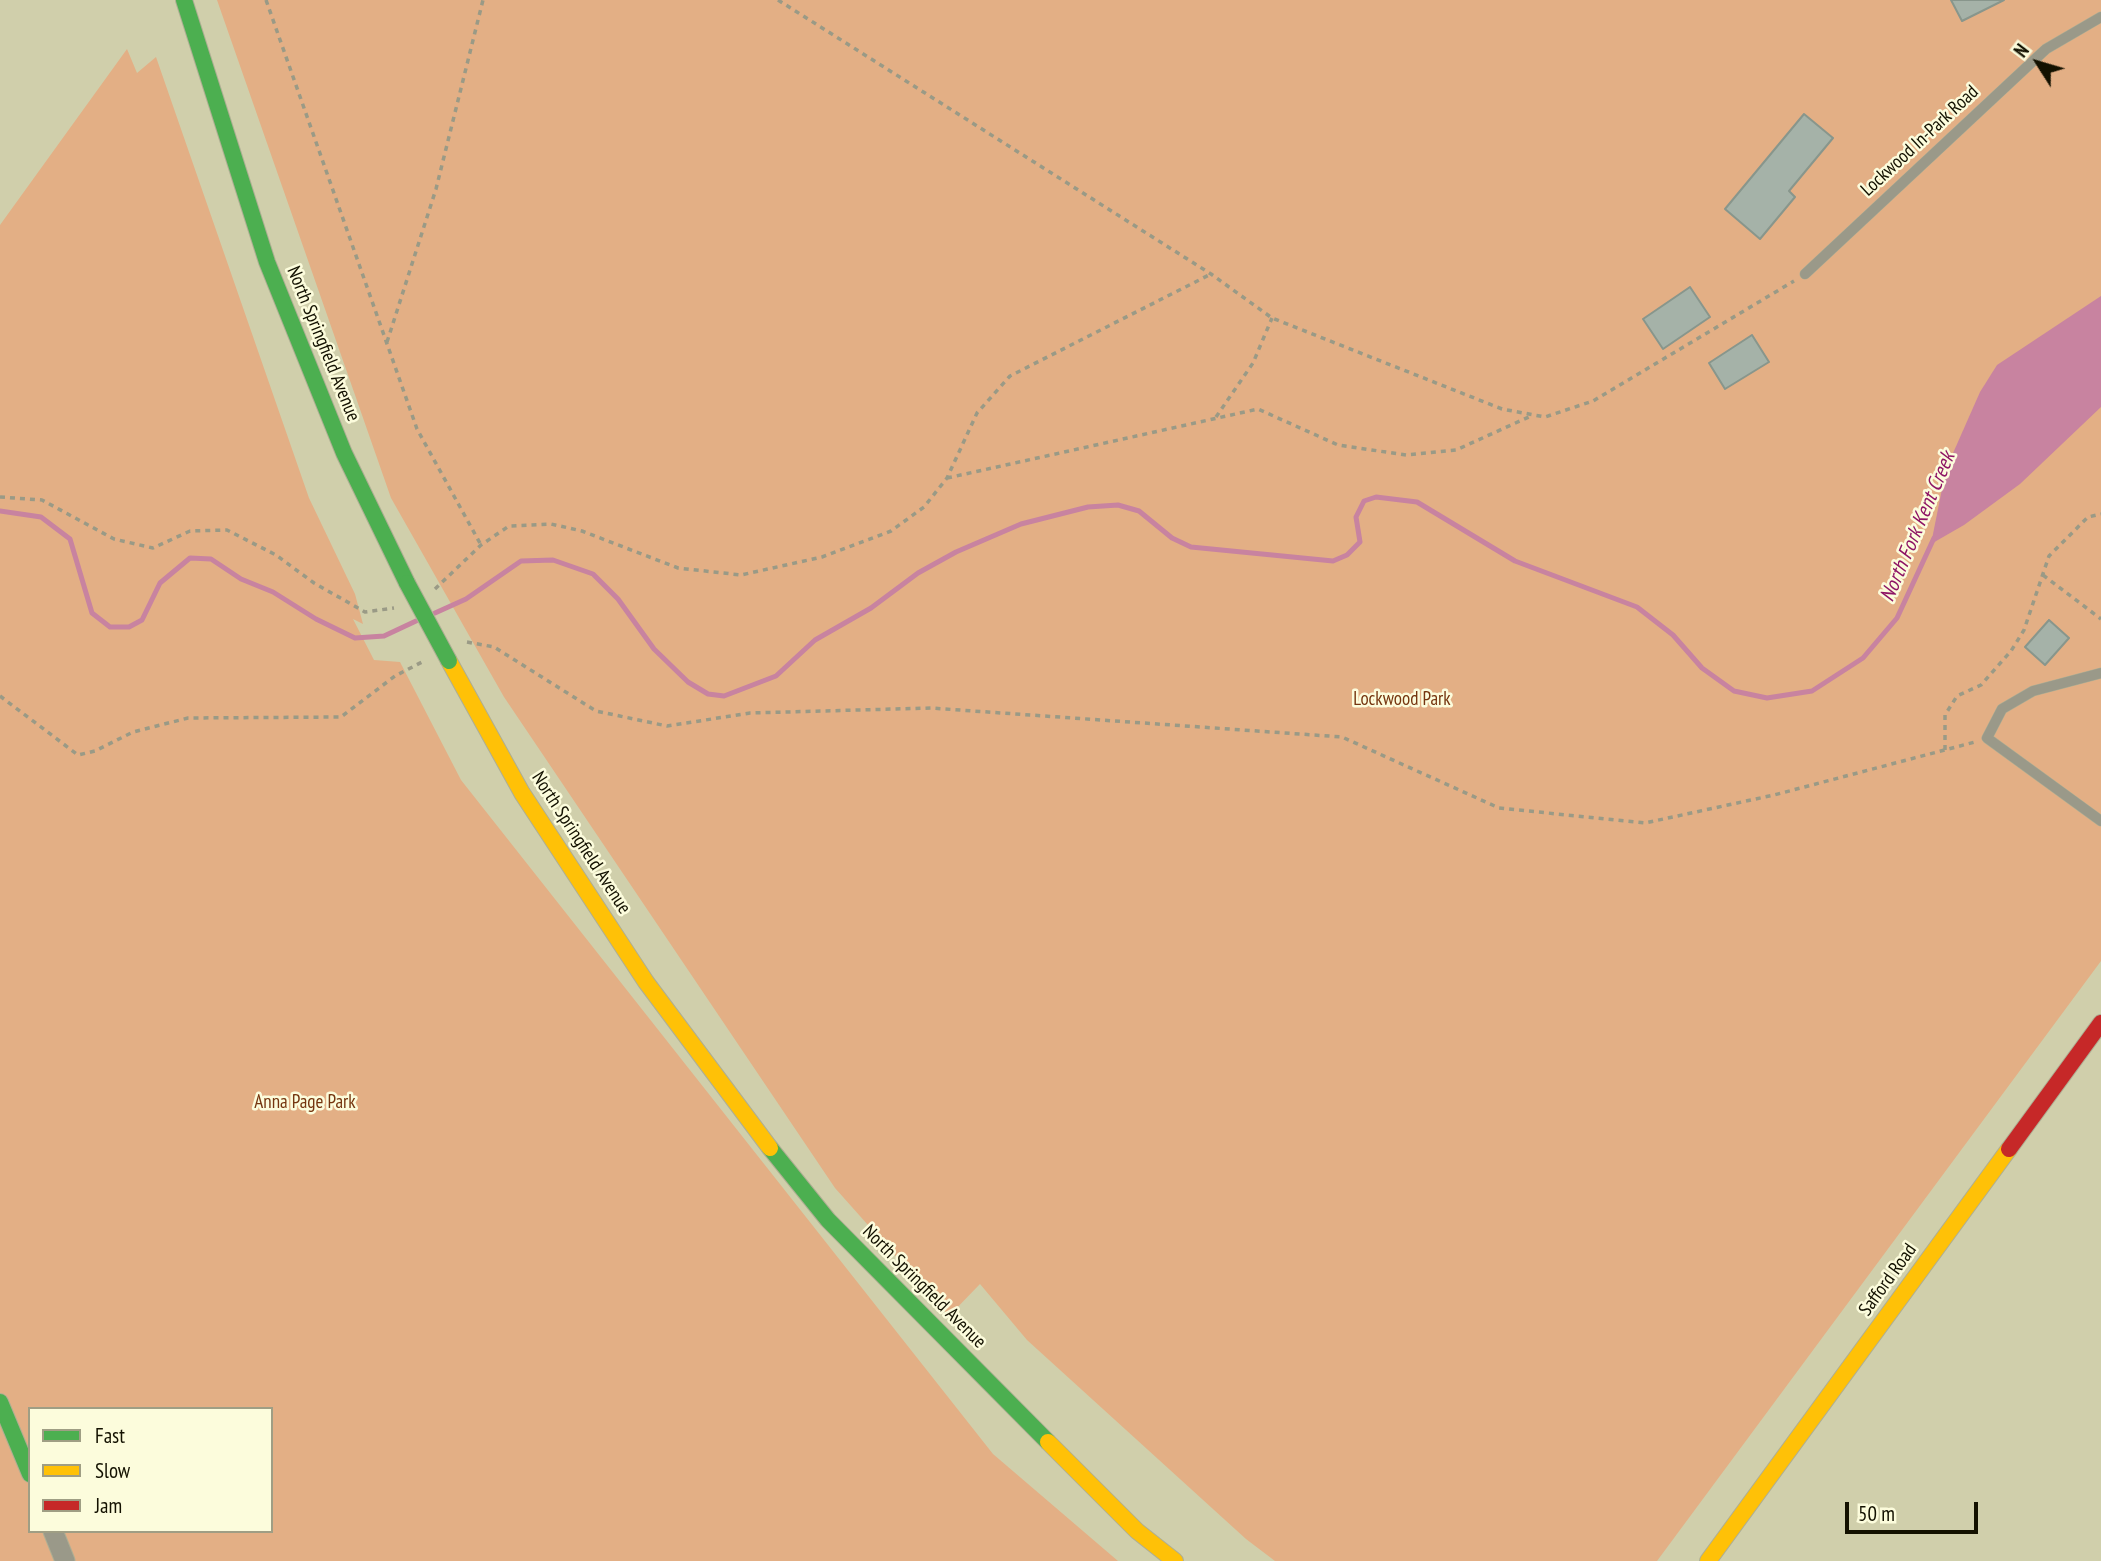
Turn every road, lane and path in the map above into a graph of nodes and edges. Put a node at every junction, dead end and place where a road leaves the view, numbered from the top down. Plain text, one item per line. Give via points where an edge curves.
1 (184, 0) edge
2 (266, 0) edge
3 (483, 0) edge
4 (778, 0) edge
5 (2101, 17) edge
6 (1211, 274) junction
7 (1805, 274) joint
8 (1272, 318) junction
9 (386, 344) junction
10 (1533, 415) junction
11 (1214, 419) junction
12 (947, 478) junction
13 (0, 497) edge
14 (2101, 514) edge
15 (481, 545) junction
16 (2043, 575) junction
17 (432, 592) dead end
18 (399, 607) dead end
19 (2101, 619) edge
20 (463, 641) dead end
21 (429, 659) dead end
22 (2101, 673) edge
23 (0, 696) edge
24 (1987, 738) junction
25 (1945, 750) junction
26 (2101, 821) edge
27 (2101, 1023) edge
28 (0, 1402) edge
29 (28, 1469) edge
30 (54, 1533) edge
31 (65, 1561) edge
32 (1175, 1561) edge
33 (1708, 1561) edge

1 - 32 main road, North Springfield Avenue, bridge via 267,262 344,453 407,583 522,793 646,982 732,1101 838,1230 1137,1531
2 - 9 path
3 - 9 path via 436,189
4 - 6 path
5 - 7 lane, Lockwood In-Park Road via 2046,49
6 - 8 path
6 - 12 path via 1010,376 977,413
7 - 10 path via 1594,401 1545,417
8 - 10 path via 1502,410
8 - 11 path via 1253,363
9 - 15 path via 417,429
10 - 11 path via 1455,450 1406,455 1338,444 1258,409
11 - 12 path
12 - 15 path via 924,507 891,531 822,557 741,575 678,568 582,531 551,524 509,526
13 - 18 path via 43,500 114,539 153,548 190,531 226,530 276,555 365,612
14 - 16 path via 2088,517 2049,556
15 - 17 path
16 - 19 path
16 - 25 path via 2024,630 2011,651 1981,685 1957,696 1945,715
20 - 25 path via 494,647 596,711 667,726 750,713 931,708 1342,737 1499,808 1645,822 1774,795
21 - 23 path via 395,676 341,717 188,718 133,732 78,755
22 - 24 lane via 2033,691 2002,709
24 - 25 path
24 - 26 lane
27 - 33 main road, Safford Road
28 - 29 main road
30 - 31 street

